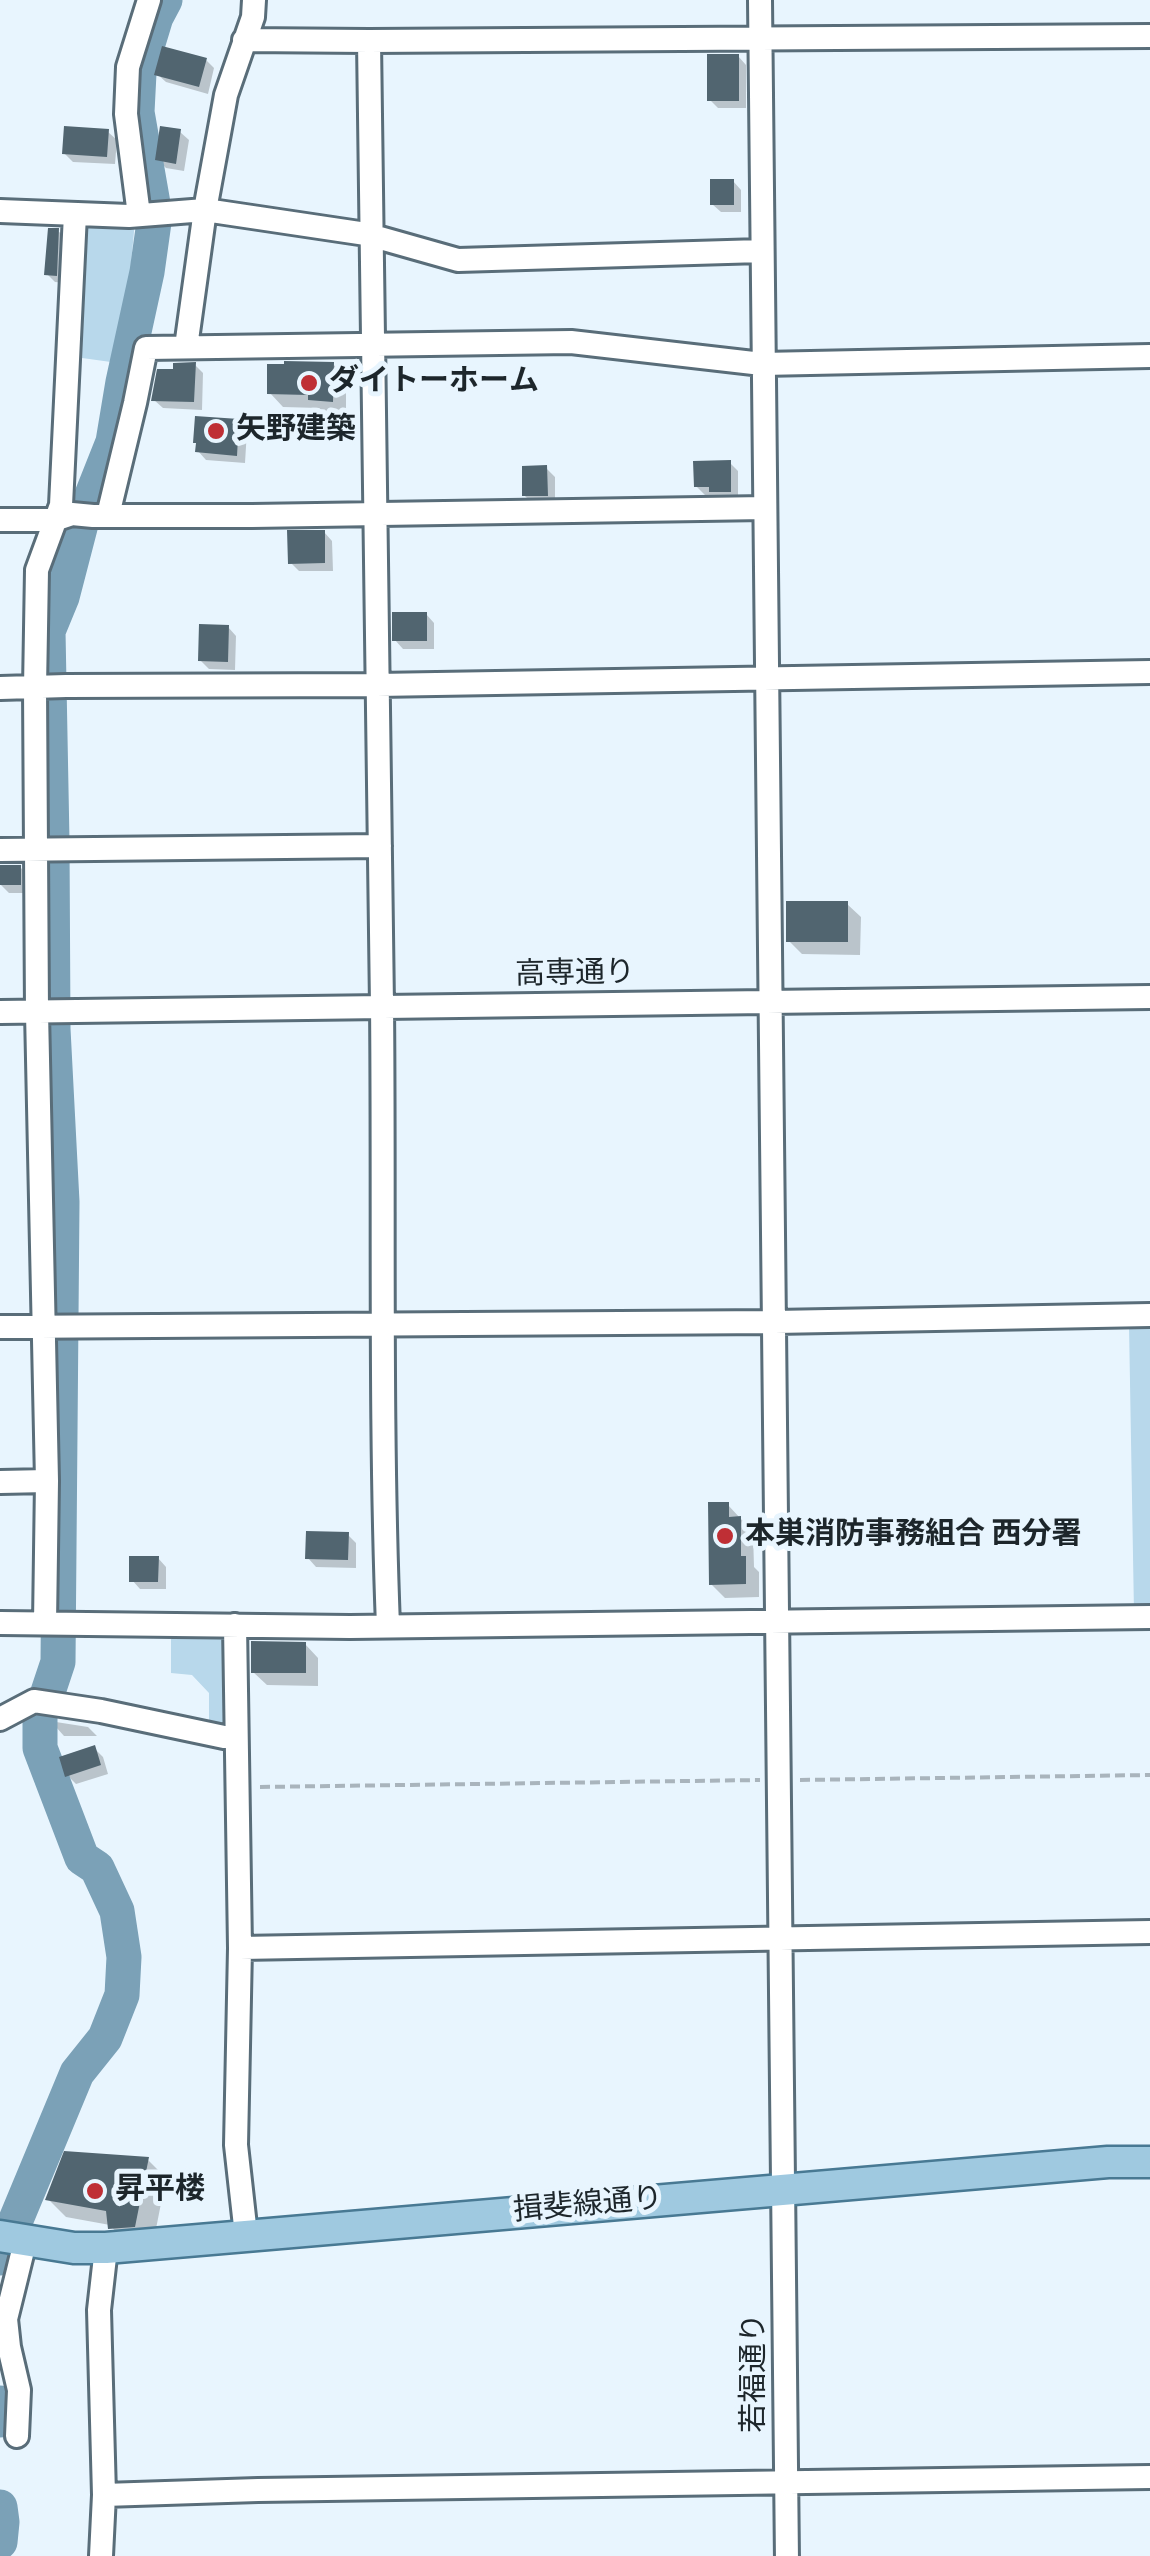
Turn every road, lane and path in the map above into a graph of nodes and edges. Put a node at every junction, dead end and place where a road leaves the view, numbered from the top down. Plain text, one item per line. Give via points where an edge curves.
1 (149, 0) edge
2 (254, 0) edge
3 (760, 0) edge
4 (1150, 36) edge
5 (760, 38) junction
6 (244, 40) junction
7 (369, 41) junction
8 (205, 210) junction
9 (0, 211) edge
10 (75, 214) junction
11 (150, 215) junction
12 (370, 235) junction
13 (761, 251) junction
14 (371, 346) junction
15 (186, 347) junction
16 (1150, 356) edge
17 (762, 364) junction
18 (765, 508) junction
19 (375, 513) junction
20 (108, 516) junction
21 (0, 520) edge
22 (54, 520) junction
23 (1150, 672) edge
24 (766, 679) junction
25 (377, 685) junction
26 (0, 688) edge
27 (35, 688) junction
28 (380, 846) junction
29 (0, 850) edge
30 (36, 850) junction
31 (1150, 996) edge
32 (771, 1002) junction
33 (382, 1007) junction
34 (48, 1011) junction
35 (0, 1012) edge
36 (1150, 1315) edge
37 (775, 1322) junction
38 (384, 1325) junction
39 (44, 1326) junction
40 (0, 1327) edge
41 (46, 1481) junction
42 (0, 1482) edge
43 (1150, 1617) edge
44 (778, 1622) junction
45 (0, 1623) edge
46 (54, 1623) junction
47 (234, 1626) junction
48 (388, 1626) junction
49 (0, 1719) edge
50 (236, 1737) junction
51 (1150, 1775) edge
52 (779, 1780) junction
53 (237, 1787) junction
54 (1150, 1932) edge
55 (780, 1937) junction
56 (240, 1948) junction
57 (1150, 2162) edge
58 (785, 2189) junction
59 (246, 2236) junction
60 (13, 2239) edge
61 (106, 2248) junction
62 (17, 2436) dead end
63 (1150, 2477) edge
64 (786, 2483) junction
65 (104, 2494) junction
66 (102, 2556) edge
67 (787, 2556) edge

1 - 11 street via 128,68 126,114
2 - 6 street
3 - 5 street, 若福通り
4 - 5 street
5 - 7 street
5 - 13 street, 若福通り
6 - 7 street
6 - 8 street via 226,95
7 - 12 street
8 - 11 street
8 - 12 street
8 - 15 street
9 - 10 street
10 - 11 street
10 - 22 street via 61,504
12 - 13 street via 458,260
12 - 14 street
13 - 17 street, 若福通り
14 - 15 street
14 - 17 street via 570,342
14 - 19 street
15 - 20 street via 146,348
16 - 17 street
17 - 18 street, 若福通り
18 - 19 street
18 - 24 street, 若福通り
19 - 20 street
19 - 25 street
20 - 22 street
21 - 22 street
22 - 27 street via 37,570
23 - 24 street
24 - 25 street
24 - 32 street, 若福通り
25 - 27 street
25 - 28 street
26 - 27 street
27 - 30 street
28 - 30 street
28 - 33 street
29 - 30 street
30 - 34 street
31 - 32 street, 高専通り
32 - 33 street, 高専通り
32 - 37 street, 若福通り
33 - 34 street, 高専通り
33 - 38 street
34 - 35 street, 高専通り
34 - 39 street
36 - 37 street
37 - 38 street
37 - 44 street, 若福通り
38 - 39 street
38 - 48 street
39 - 40 street
39 - 41 street
41 - 42 street
41 - 46 street
43 - 44 street
44 - 48 street
44 - 52 street, 若福通り
45 - 46 street
46 - 47 street
47 - 48 street
47 - 50 street
49 - 50 street via 34,1701
50 - 53 street
51 - 52 path
52 - 53 path
52 - 55 street, 若福通り
53 - 56 street
54 - 55 street
55 - 56 street
55 - 58 street, 若福通り
56 - 59 street via 236,2145
57 - 58 main road, 揖斐線通り
58 - 59 main road, 揖斐線通り
58 - 64 street, 若福通り
59 - 61 main road, 揖斐線通り
60 - 61 main road, 揖斐線通り
60 - 62 street via 6,2319 19,2390
61 - 65 street via 99,2310
63 - 64 street
64 - 65 street
64 - 67 street, 若福通り
65 - 66 street

